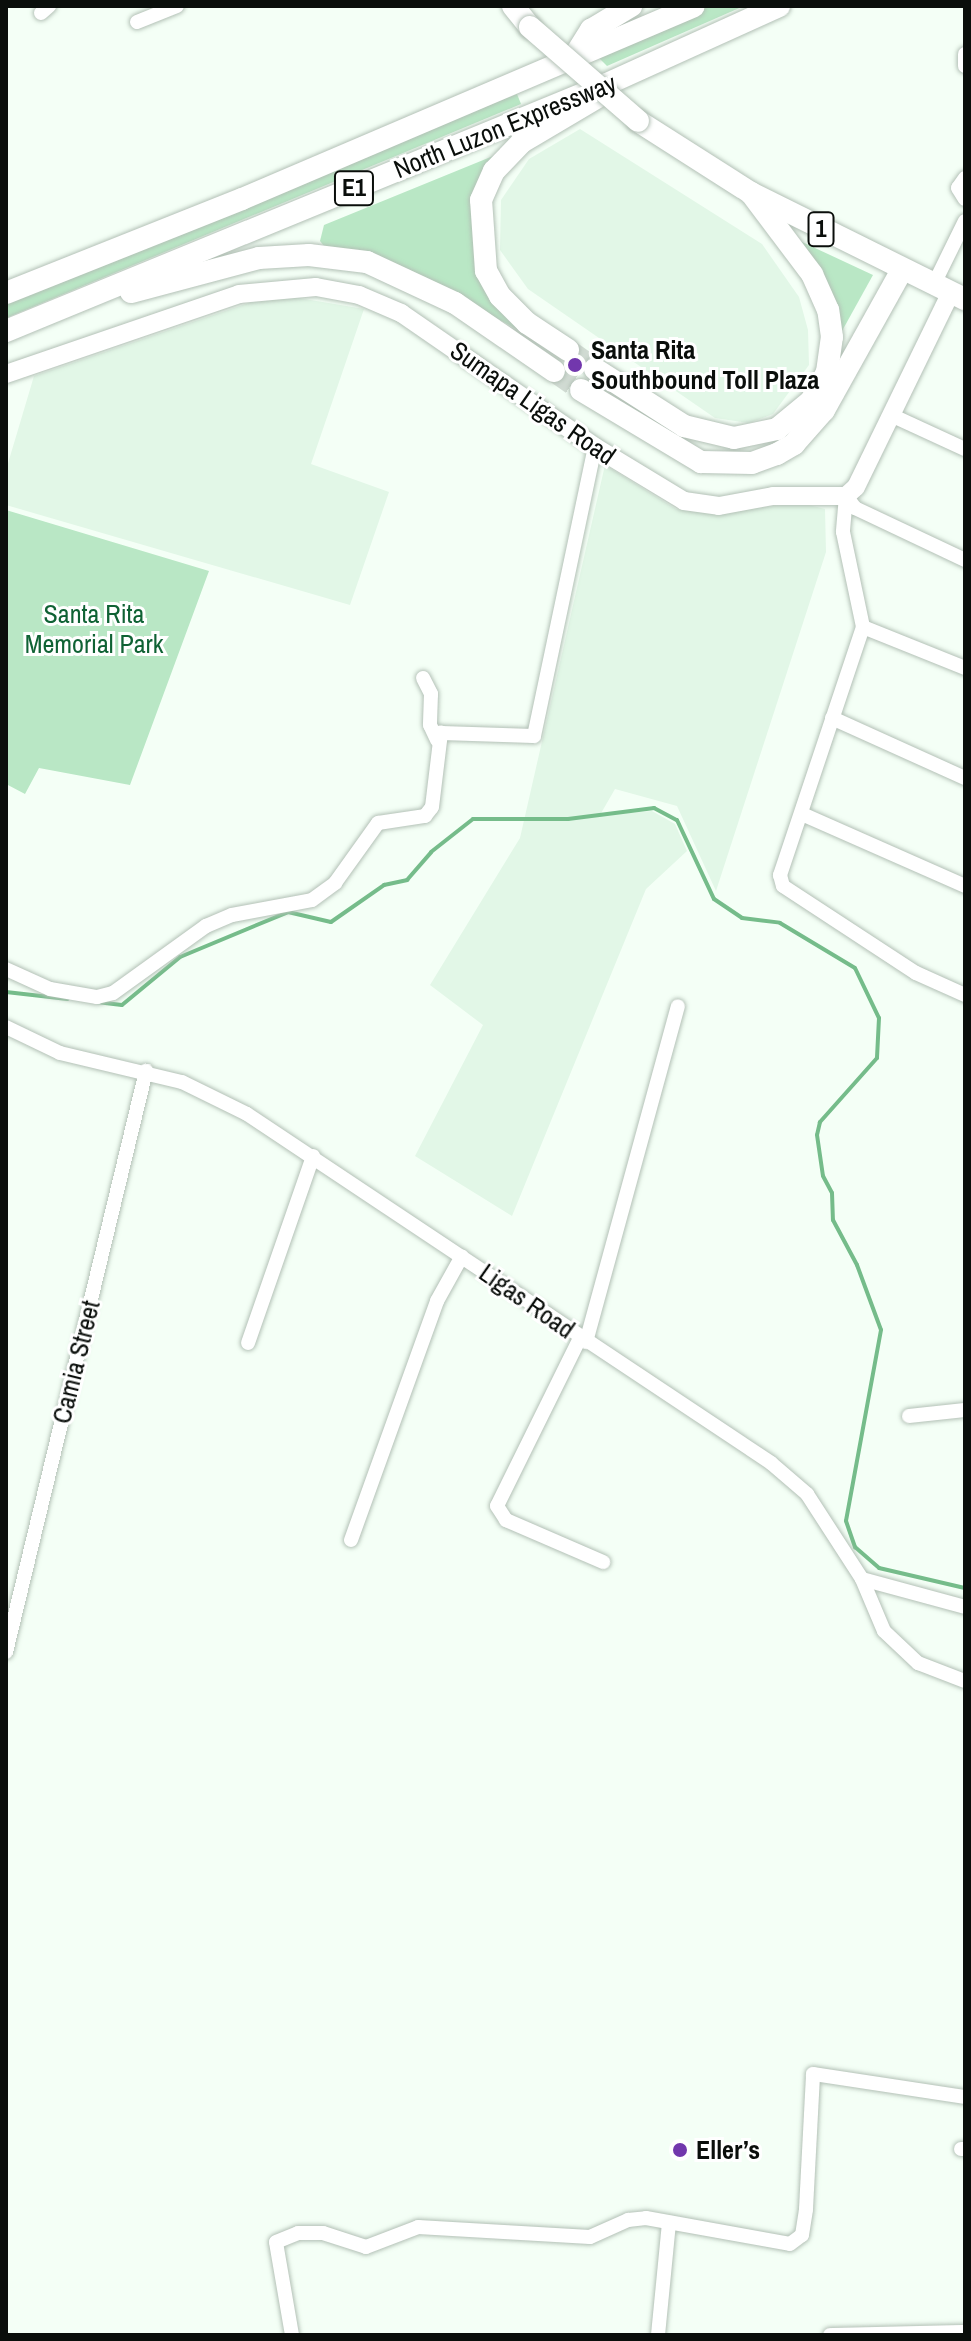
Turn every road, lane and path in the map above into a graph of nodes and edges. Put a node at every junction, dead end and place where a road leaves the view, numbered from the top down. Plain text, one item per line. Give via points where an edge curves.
1 (177, 6) edge
2 (513, 6) edge
3 (631, 6) edge
4 (694, 6) edge
5 (779, 6) edge
6 (137, 22) dead end
7 (965, 54) edge
8 (572, 60) junction
9 (965, 66) edge
10 (607, 84) junction
11 (965, 178) edge
12 (751, 193) junction
13 (965, 199) edge
14 (965, 221) edge
15 (897, 267) junction
16 (102, 292) junction
17 (950, 292) edge
18 (6, 293) edge
19 (6, 331) edge
20 (568, 350) tunnel mouth
21 (595, 369) tunnel mouth
22 (554, 371) tunnel mouth
23 (827, 372) junction
24 (6, 374) edge
25 (581, 390) tunnel mouth
26 (891, 415) junction
27 (595, 447) junction
28 (965, 449) edge
29 (846, 496) junction
30 (965, 560) edge
31 (863, 627) junction
32 (965, 668) edge
33 (423, 678) dead end
34 (832, 718) junction
35 (437, 740) junction
36 (965, 778) edge
37 (802, 814) junction
38 (965, 886) edge
39 (6, 969) edge
40 (965, 995) edge
41 (678, 1006) dead end
42 (6, 1027) edge
43 (146, 1071) junction
44 (313, 1156) junction
45 (462, 1256) junction
46 (583, 1340) junction
47 (248, 1343) dead end
48 (965, 1410) edge
49 (909, 1416) dead end
50 (351, 1540) dead end
51 (603, 1562) dead end
52 (862, 1579) junction
53 (965, 1607) edge
54 (6, 1652) edge
55 (965, 1681) edge
56 (965, 2097) edge
57 (669, 2223) junction
58 (965, 2332) edge
59 (920, 2334) edge
60 (292, 2335) edge
61 (658, 2335) edge
62 (830, 2335) edge

1 - 6 street
2 - 12 highway, 1, bridge via 638,121
3 - 8 highway via 591,30
4 - 8 highway, North Luzon Expressway / E1
5 - 10 highway, North Luzon Expressway / E1
7 - 9 street
8 - 18 highway, North Luzon Expressway / E1
10 - 16 highway, North Luzon Expressway / E1
10 - 20 highway via 590,106 522,142 494,171 481,200 486,271 500,296 527,323
11 - 13 street via 958,188
12 - 15 highway, 1
12 - 23 highway via 812,274 828,310 832,337
14 - 17 street
15 - 17 highway, 1
15 - 23 highway
15 - 25 highway via 824,410 794,444 777,454 752,463 701,462
16 - 19 highway, North Luzon Expressway / E1
16 - 22 highway via 136,292 259,258 349,259 429,288
17 - 26 main road
21 - 23 highway via 684,426 734,438 777,429 811,401
24 - 27 main road, Sumapa Ligas Road via 239,294 316,287 359,295 401,313
26 - 28 street
26 - 29 main road via 856,487
27 - 29 main road, Sumapa Ligas Road via 684,501 719,506 773,496
27 - 35 street via 537,733 530,738 446,733
29 - 30 street via 855,508
29 - 31 street via 843,532
31 - 32 street
31 - 34 street
33 - 35 street via 431,694 430,725
34 - 36 street
34 - 37 street
35 - 39 street via 432,807 425,816 378,823 335,883 312,900 232,915 206,926 144,974 97,997 50,989
37 - 38 street
37 - 40 street via 780,875 783,886 916,973
41 - 46 street
42 - 43 street, Ligas Road via 60,1053
43 - 44 street, Ligas Road via 247,1114
43 - 54 street, Camia Street
44 - 45 street, Ligas Road
44 - 47 street
45 - 46 street, Ligas Road
45 - 50 street via 437,1301
46 - 51 street via 497,1506 506,1520
46 - 52 street, Ligas Road via 789,1478 807,1494
48 - 49 street
52 - 53 street
52 - 55 street, Ligas Road via 876,1619 903,1653
56 - 57 street via 813,2074 806,2209 797,2243
57 - 60 street via 628,2220 590,2237 418,2227 366,2247 323,2233 298,2233 276,2242
57 - 61 street
58 - 59 street
59 - 62 street

